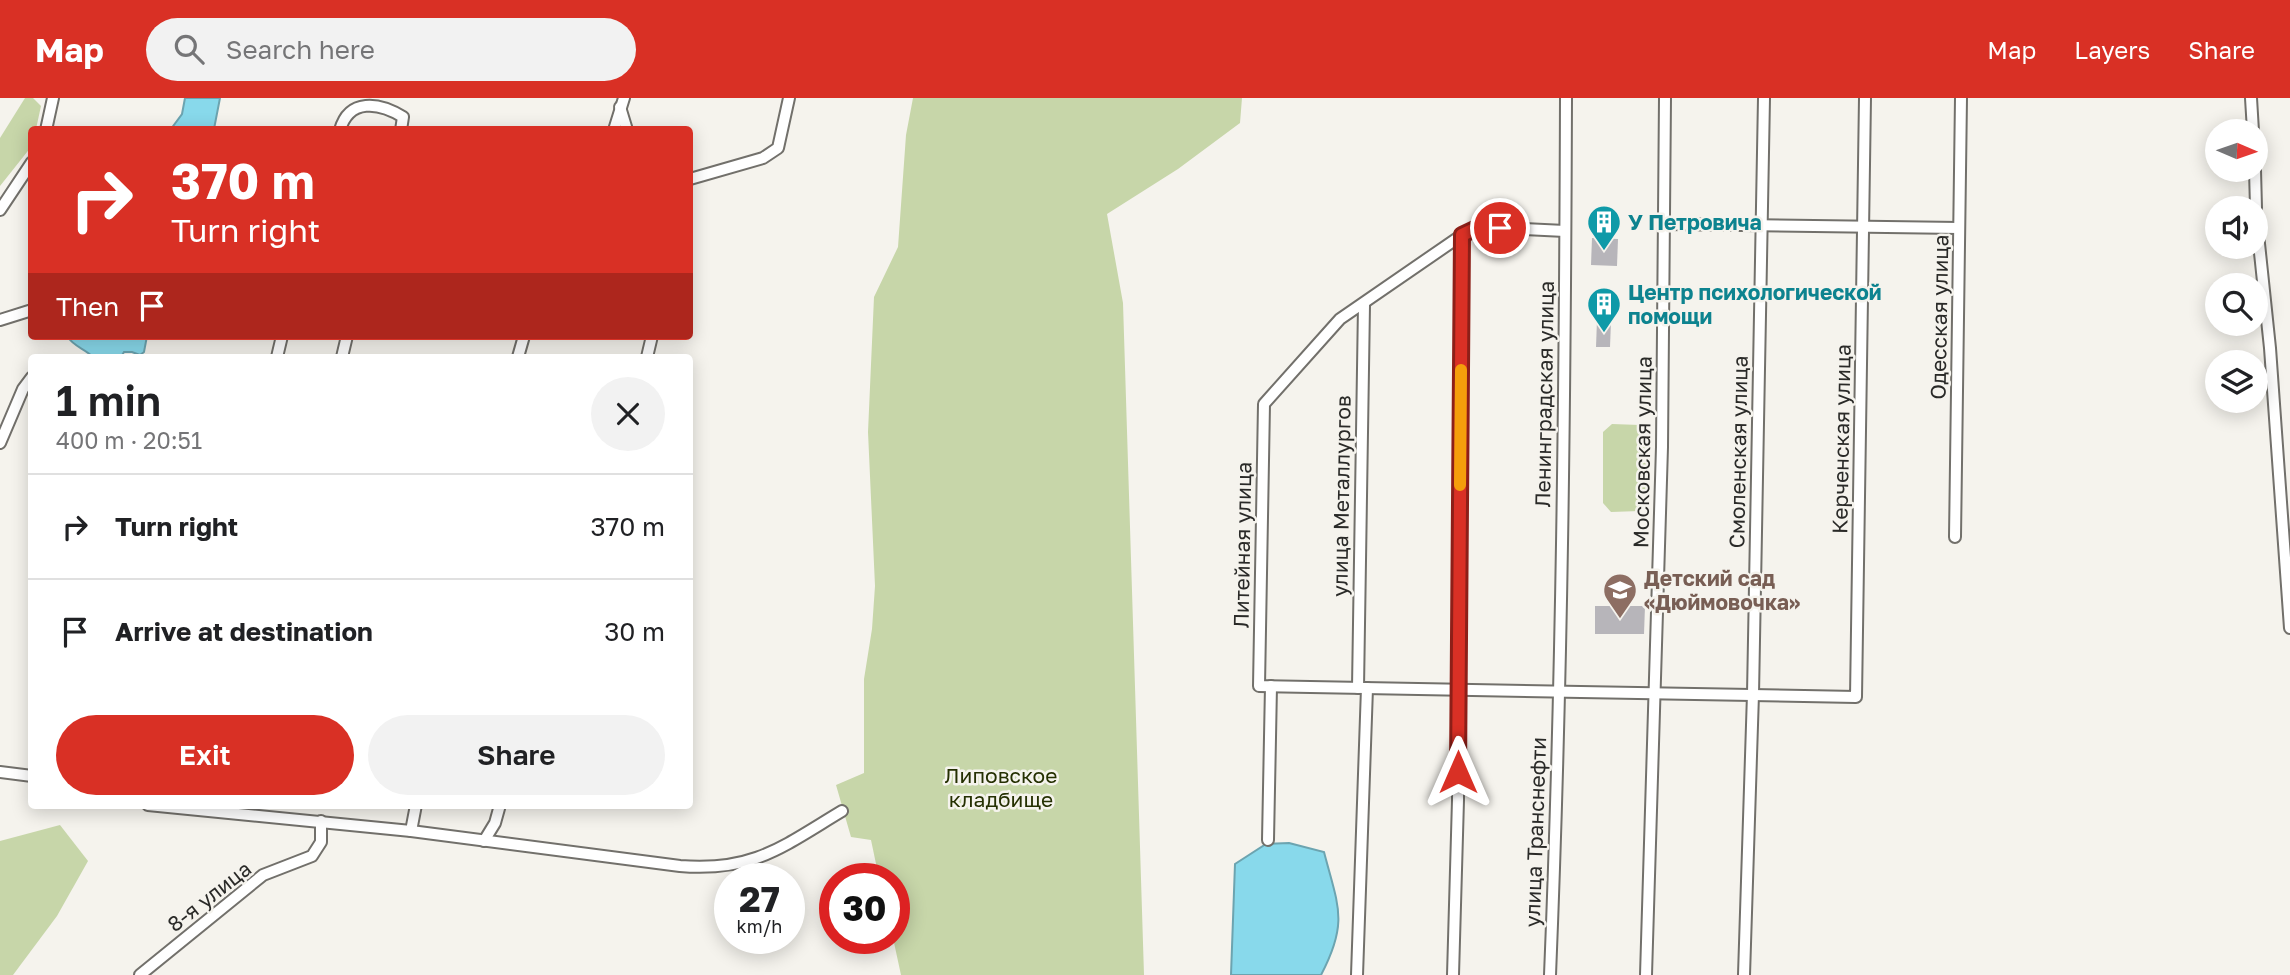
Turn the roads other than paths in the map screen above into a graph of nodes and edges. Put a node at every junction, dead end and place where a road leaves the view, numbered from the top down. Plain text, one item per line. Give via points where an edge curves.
1 (53, 98) edge
2 (789, 98) edge
3 (1566, 98) edge
4 (1665, 98) edge
5 (1764, 98) edge
6 (1865, 98) edge
7 (1961, 98) edge
8 (2251, 98) edge
9 (622, 103) edge
10 (2252, 119) edge
11 (47, 126) edge
12 (341, 126) edge
13 (402, 126) edge
14 (615, 126) edge
15 (626, 126) edge
16 (28, 168) edge
17 (693, 178) edge
18 (0, 210) edge
19 (1664, 224) junction
20 (1762, 224) junction
21 (1863, 225) junction
22 (1959, 228) junction
23 (1565, 231) junction
24 (1462, 235) junction
25 (2261, 259) edge
26 (1364, 304) junction
27 (28, 311) edge
28 (0, 320) edge
29 (28, 382) edge
30 (0, 443) edge
31 (1955, 537) dead end
32 (2290, 628) edge
33 (1271, 686) junction
34 (1362, 688) junction
35 (1559, 690) junction
36 (1459, 691) junction
37 (1655, 692) junction
38 (1753, 694) junction
39 (0, 772) edge
40 (28, 776) edge
41 (229, 809) edge
42 (415, 809) edge
43 (499, 809) edge
44 (842, 811) dead end
45 (321, 821) junction
46 (411, 831) junction
47 (1268, 840) dead end
48 (485, 841) junction
49 (141, 975) edge
50 (1357, 975) edge
51 (1453, 975) edge
52 (1550, 975) edge
53 (1646, 975) edge
54 (1744, 975) edge

1 - 11 street
2 - 17 street via 778,148 763,158
3 - 23 street, Ленинградская улица
4 - 19 street, Московская улица
5 - 20 street, Смоленская улица
6 - 21 street, Керченская улица
7 - 22 street, Одесская улица
8 - 10 street
9 - 14 street
9 - 15 street
12 - 13 street via 351,110 369,105 389,108 404,117
16 - 18 street
19 - 20 street
19 - 37 street, Московская улица
20 - 21 street
20 - 38 street, Смоленская улица
21 - 22 street
21 - 38 street, Керченская улица via 1856,697
22 - 31 street, Одесская улица
23 - 24 street via 1479,227
23 - 35 street, Ленинградская улица
24 - 26 street
24 - 36 street
25 - 32 street
26 - 33 street, Литейная улица via 1340,319 1264,404 1259,686
26 - 34 street, улица Металлургов
27 - 28 street
29 - 30 street
33 - 34 street
33 - 47 street
34 - 36 street
34 - 50 street, улица Металлургов
35 - 36 street
35 - 37 street
35 - 52 street, улица Транснефти
36 - 51 street
37 - 38 street
37 - 53 street, Московская улица
38 - 54 street, Смоленская улица
39 - 40 street
41 - 45 street
42 - 46 street
43 - 48 street
44 - 48 street via 767,855 716,868
45 - 46 street
45 - 49 street, 8-я улица via 321,842 312,856 263,876
46 - 48 street

